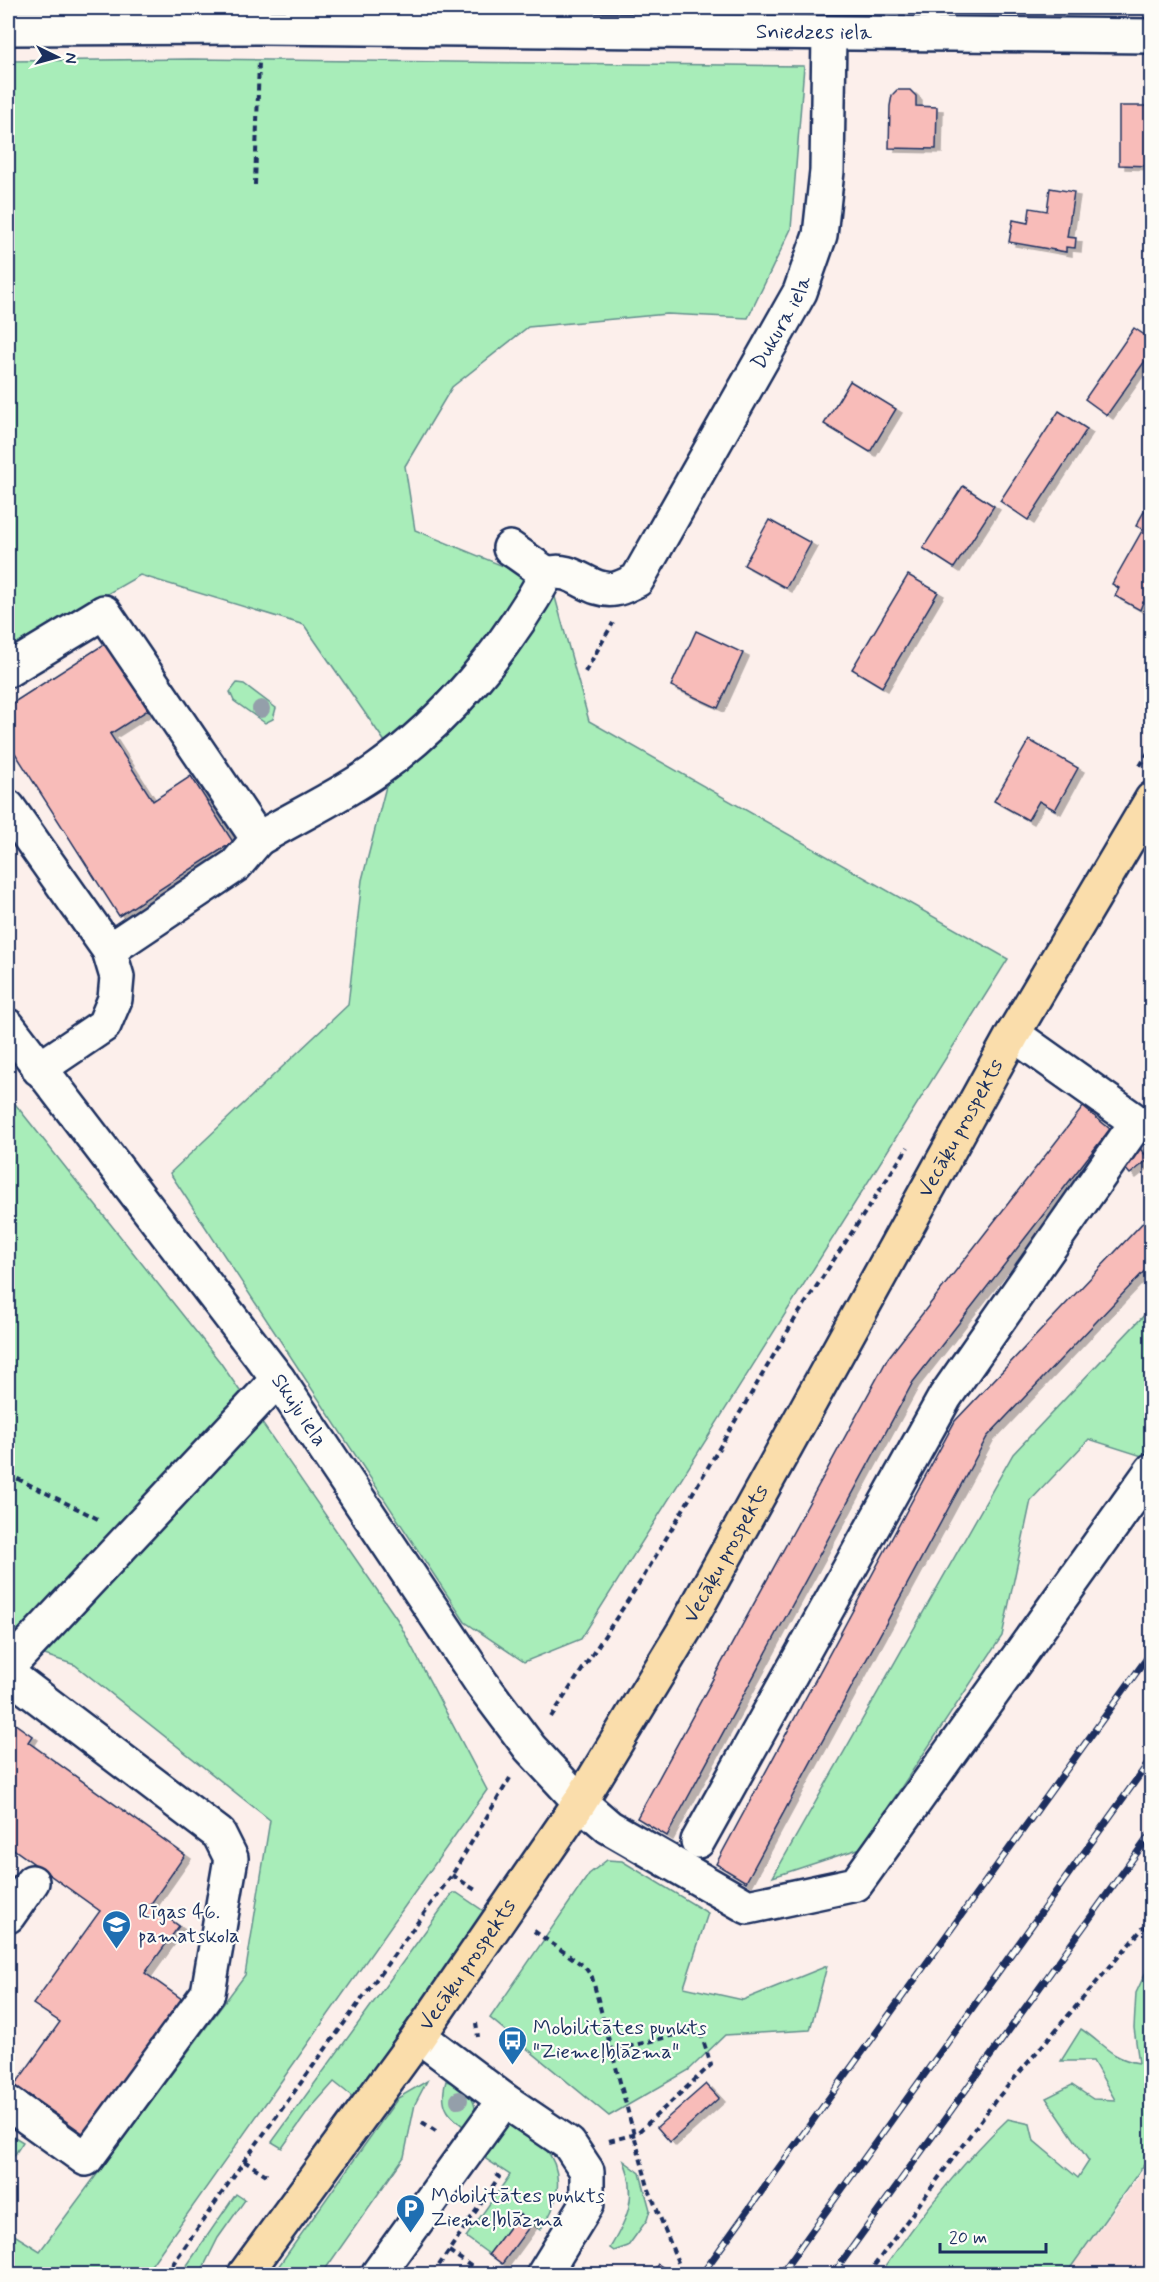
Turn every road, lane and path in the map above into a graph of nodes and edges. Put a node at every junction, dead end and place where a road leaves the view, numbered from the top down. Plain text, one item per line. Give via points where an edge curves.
1 (260, 17) edge
2 (8, 28) edge
3 (829, 34) junction
4 (1152, 36) edge
5 (255, 185) dead end
6 (510, 548) dead end
7 (547, 574) junction
8 (8, 670) edge
9 (1152, 746) edge
10 (1143, 787) edge
11 (8, 807) edge
12 (258, 839) junction
13 (109, 950) junction
14 (8, 1026) edge
15 (1013, 1034) junction
16 (39, 1070) junction
17 (910, 1144) dead end
18 (278, 1379) junction
19 (1152, 1470) edge
20 (8, 1474) edge
21 (132, 1537) junction
22 (8, 1667) edge
23 (8, 1674) edge
24 (530, 1748) junction
25 (580, 1802) junction
26 (698, 1841) dead end
27 (452, 1875) junction
28 (32, 1882) dead end
29 (483, 1895) dead end
30 (8, 1916) edge
31 (529, 1927) dead end
32 (1152, 1927) edge
33 (419, 2036) junction
34 (611, 2051) junction
35 (504, 2100) junction
36 (8, 2103) edge
37 (636, 2134) junction
38 (244, 2161) junction
39 (268, 2176) dead end
40 (449, 2251) dead end
41 (166, 2274) edge
42 (245, 2274) edge
43 (378, 2274) edge
44 (482, 2274) edge
45 (544, 2274) edge
46 (677, 2274) edge
47 (868, 2274) edge

1 - 2 street, Sniedzes iela
1 - 3 street, Sniedzes iela
1 - 5 path
3 - 4 street, Sniedzes iela
3 - 7 street, Dukura iela via 827,171 820,235 800,292 637,580 616,589 597,589 568,572
6 - 7 street
7 - 12 street via 527,610 472,682 429,725 376,770
8 - 12 street via 104,612
9 - 10 path
10 - 15 main road, Vecāķu prospekts
11 - 13 street
12 - 13 street via 236,865
13 - 16 street via 117,977 115,999 104,1025
14 - 16 street, Skuju iela
15 - 25 main road, Vecāķu prospekts via 685,1629
15 - 26 street via 1137,1122 945,1396
16 - 18 street, Skuju iela
17 - 24 path via 795,1319 644,1576
18 - 21 street
18 - 24 street, Skuju iela via 482,1684
19 - 25 street, Skuju iela via 856,1884 748,1907 609,1827
20 - 21 path
21 - 22 street
23 - 36 street via 219,1834 231,1858 208,1993 86,2159
24 - 25 street, Skuju iela
24 - 27 path
25 - 33 main road, Vecāķu prospekts
27 - 29 path
27 - 38 path
28 - 30 street
31 - 34 path via 588,1971
32 - 47 path via 1143,1928 995,2101
33 - 35 street
33 - 42 main road, Vecāķu prospekts
34 - 37 path
34 - 37 path via 691,2031 702,2037 711,2065
35 - 43 street
35 - 45 street via 569,2144 587,2171 587,2204
37 - 46 path via 648,2187 679,2265
38 - 39 path
38 - 41 path
40 - 44 path

